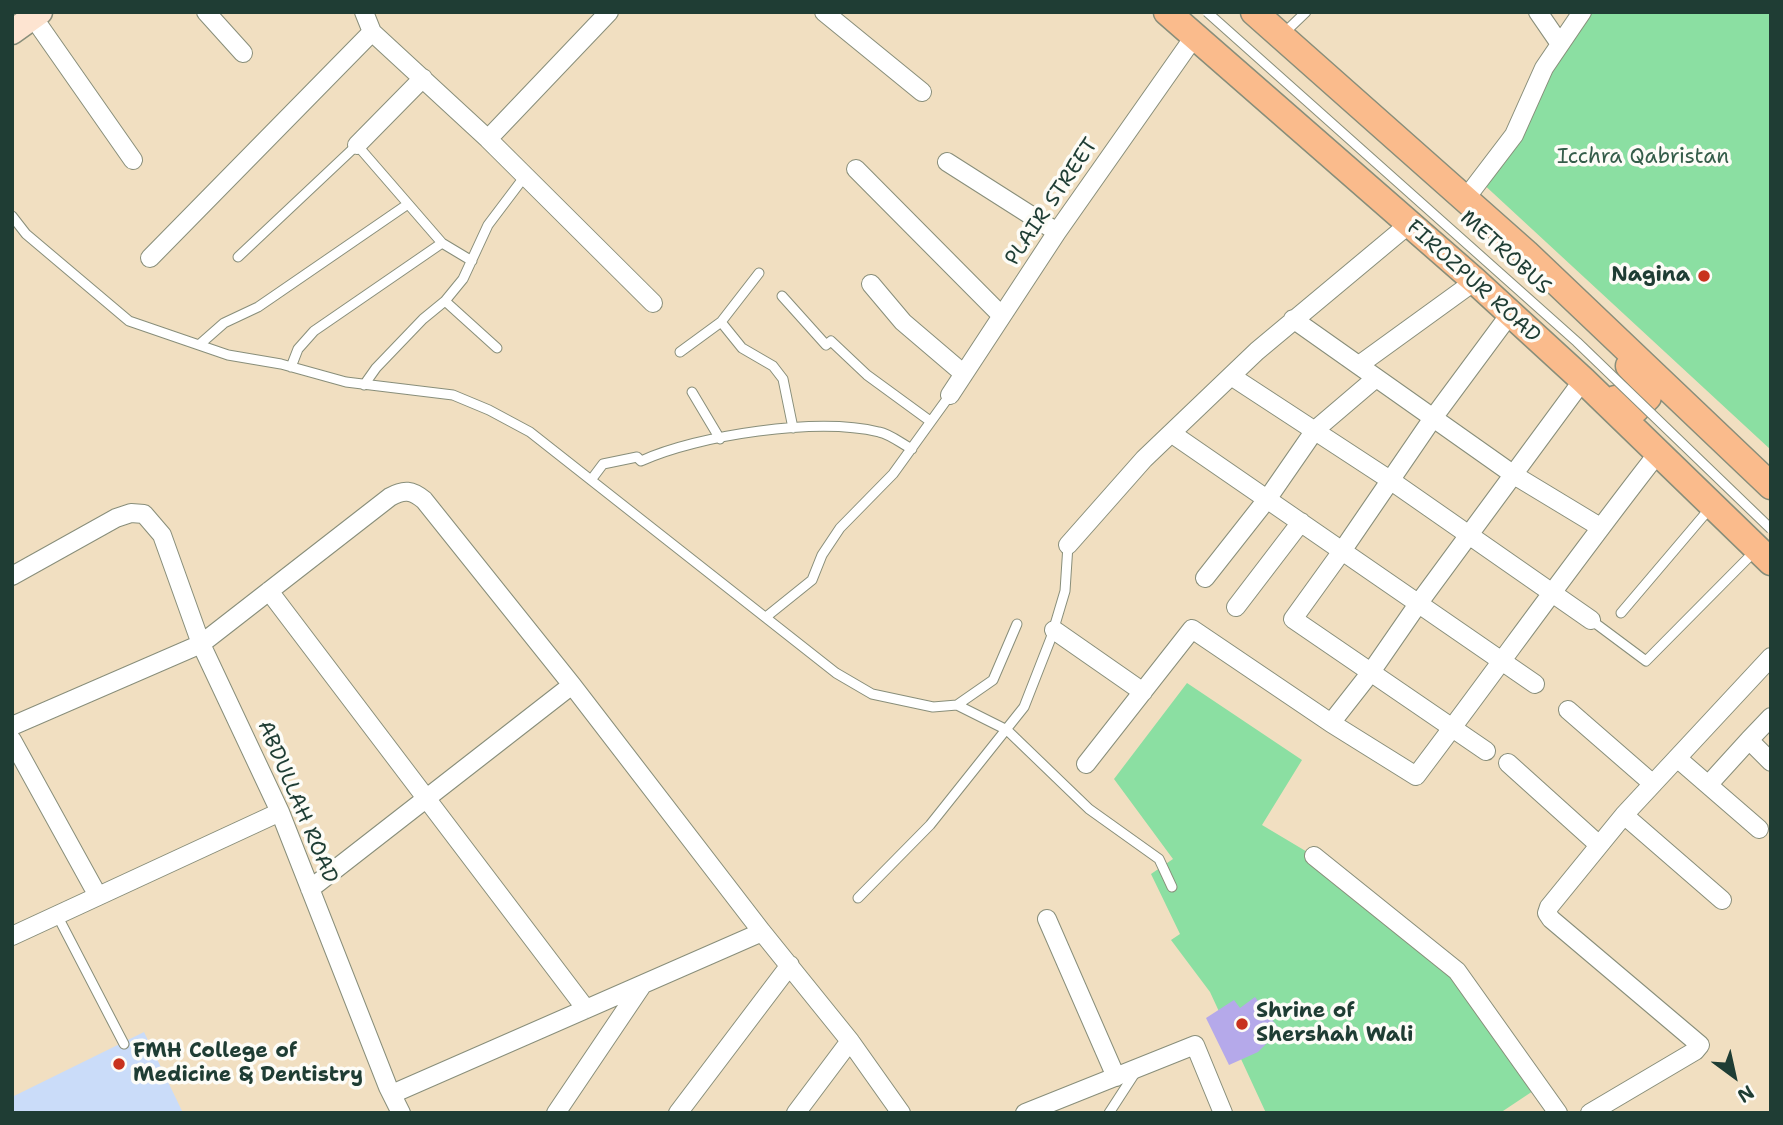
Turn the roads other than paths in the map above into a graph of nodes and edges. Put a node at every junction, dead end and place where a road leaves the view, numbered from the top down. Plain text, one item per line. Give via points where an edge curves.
1 (206, 12) edge
2 (364, 12) edge
3 (609, 12) edge
4 (824, 12) edge
5 (1167, 12) edge
6 (1208, 12) edge
7 (1254, 12) edge
8 (1306, 12) edge
9 (1538, 12) edge
10 (1582, 12) edge
11 (24, 20) edge
12 (372, 32) junction
13 (1281, 36) junction
14 (1195, 37) junction
15 (1560, 44) junction
16 (243, 53) dead end
17 (423, 78) junction
18 (922, 92) dead end
19 (488, 139) junction
20 (357, 145) junction
21 (133, 160) dead end
22 (947, 162) dead end
23 (856, 169) dead end
24 (525, 176) junction
25 (1466, 198) junction
26 (408, 204) junction
27 (12, 216) edge
28 (1408, 225) junction
29 (1057, 232) junction
30 (442, 243) junction
31 (1526, 253) junction
32 (238, 257) dead end
33 (150, 258) dead end
34 (472, 261) junction
35 (759, 273) dead end
36 (1475, 281) junction
37 (871, 284) dead end
38 (782, 296) dead end
39 (445, 301) junction
40 (653, 303) dead end
41 (1510, 314) junction
42 (1002, 316) junction
43 (1293, 319) junction
44 (721, 322) junction
45 (199, 345) junction
46 (497, 348) dead end
47 (680, 352) dead end
48 (1359, 365) junction
49 (291, 367) junction
50 (964, 374) junction
51 (1231, 376) junction
52 (1376, 378) junction
53 (1583, 380) junction
54 (364, 385) junction
55 (692, 392) dead end
56 (950, 395) joint
57 (1433, 418) junction
58 (930, 421) junction
59 (793, 428) junction
60 (1315, 430) junction
61 (1171, 433) junction
62 (720, 439) junction
63 (912, 449) junction
64 (1658, 453) junction
65 (1514, 475) junction
66 (590, 480) junction
67 (1390, 480) junction
68 (1771, 486) edge
69 (1268, 498) junction
70 (1771, 502) edge
71 (1712, 506) junction
72 (1301, 523) junction
73 (1600, 527) junction
74 (1469, 536) junction
75 (1068, 545) joint
76 (1767, 547) edge
77 (1342, 551) junction
78 (12, 576) edge
79 (1205, 578) dead end
80 (268, 591) junction
81 (1551, 594) junction
82 (1418, 604) junction
83 (1236, 607) dead end
84 (1621, 613) dead end
85 (766, 617) junction
86 (1591, 620) joint
87 (1017, 624) dead end
88 (1054, 629) junction
89 (201, 644) junction
90 (1503, 662) junction
91 (1768, 666) edge
92 (1371, 672) junction
93 (1535, 684) dead end
94 (572, 685) junction
95 (1143, 692) junction
96 (957, 705) junction
97 (1568, 710) dead end
98 (1771, 717) edge
99 (1331, 723) junction
100 (12, 726) edge
101 (1453, 727) junction
102 (1007, 730) junction
103 (12, 740) edge
104 (1749, 740) junction
105 (1486, 751) dead end
106 (1677, 758) junction
107 (1508, 762) dead end
108 (1771, 762) edge
109 (1086, 765) dead end
110 (1653, 784) junction
111 (1709, 784) junction
112 (426, 799) junction
113 (280, 812) junction
114 (1624, 815) junction
115 (1759, 829) dead end
116 (1600, 845) junction
117 (1314, 856) dead end
118 (1172, 887) dead end
119 (310, 889) junction
120 (98, 896) junction
121 (858, 898) dead end
122 (1722, 900) dead end
123 (57, 915) junction
124 (1047, 919) dead end
125 (762, 932) junction
126 (12, 936) edge
127 (790, 965) junction
128 (643, 984) junction
129 (586, 1009) junction
130 (850, 1041) junction
131 (124, 1044) dead end
132 (1138, 1069) junction
133 (1116, 1077) junction
134 (391, 1094) junction
135 (401, 1113) edge
136 (556, 1113) edge
137 (678, 1113) edge
138 (796, 1113) edge
139 (901, 1113) edge
140 (1025, 1113) edge
141 (1109, 1113) edge
142 (1223, 1113) edge
143 (1558, 1113) edge
144 (1590, 1113) edge

1 - 16 street
2 - 12 street
3 - 19 street
4 - 18 street
5 - 14 main road, FIROZPUR ROAD
6 - 76 lane, METROBUS, bridge via 1577,342
7 - 13 main road
8 - 13 lane
9 - 15 street
10 - 15 street
11 - 21 street
12 - 17 street
12 - 33 street
13 - 25 main road
14 - 28 main road, FIROZPUR ROAD
14 - 29 street, PLAIR STREET
15 - 25 street via 1514,135
17 - 19 street
17 - 20 street
19 - 24 street
20 - 26 lane
20 - 32 lane
22 - 29 street
23 - 42 street
24 - 34 lane via 488,225
24 - 40 street
25 - 31 main road
26 - 30 lane
26 - 45 lane via 258,307 224,323
27 - 45 lane via 26,234 129,321
28 - 36 main road, FIROZPUR ROAD
28 - 43 street
29 - 42 street, PLAIR STREET
30 - 34 lane
30 - 49 lane via 314,331 298,349
31 - 36 main road via 1541,285 1643,378 1648,397 1636,410 1617,401 1516,309
31 - 68 main road
34 - 39 lane
35 - 44 lane
36 - 41 main road, FIROZPUR ROAD
36 - 48 street
37 - 50 street via 904,322
38 - 58 lane via 826,345 831,341 867,375
39 - 46 lane
39 - 54 lane via 404,338
41 - 53 main road, FIROZPUR ROAD
41 - 57 street
42 - 50 street, PLAIR STREET
43 - 48 street
43 - 51 street
44 - 47 lane
44 - 59 lane via 742,348 773,366 783,379
45 - 49 lane
48 - 52 street
49 - 54 lane
50 - 56 street, PLAIR STREET
51 - 60 street
51 - 61 street
52 - 57 street
52 - 60 street
53 - 64 main road, FIROZPUR ROAD
53 - 65 street
54 - 66 lane via 453,395 489,410 530,432
55 - 62 lane
56 - 58 lane
57 - 65 street
57 - 67 street
58 - 63 lane
59 - 62 lane
59 - 63 lane via 881,432
60 - 67 street
60 - 69 street
61 - 69 street
61 - 75 street
62 - 66 lane via 641,461 637,457 603,464
63 - 85 lane via 840,528 812,579
64 - 71 main road, FIROZPUR ROAD
64 - 73 street
65 - 73 street
65 - 74 street
66 - 85 lane
67 - 74 street
67 - 77 street
69 - 72 street
69 - 79 street
70 - 76 main road via 1673,409 1660,408 1647,421 1649,432
71 - 76 main road, FIROZPUR ROAD
71 - 84 lane
72 - 77 street
72 - 83 street
73 - 81 street
74 - 81 street
74 - 82 street
75 - 88 lane via 1065,591
76 - 86 lane via 1646,662
77 - 82 street
77 - 92 street via 1293,619
78 - 89 street, ABDULLAH ROAD via 116,518 144,514 162,535
80 - 89 street
80 - 94 street via 390,497 402,490 415,493
80 - 112 street
81 - 86 street
81 - 90 street
82 - 90 street
82 - 92 street
85 - 96 lane via 835,673 872,694 933,707
87 - 96 lane via 993,681
88 - 95 street
88 - 102 lane via 1024,707
89 - 100 street
89 - 113 street, ABDULLAH ROAD
90 - 93 street
90 - 101 street
91 - 106 street
92 - 99 street
92 - 101 street
94 - 112 street
94 - 125 street
95 - 99 street via 1192,629
95 - 109 street
96 - 102 lane
97 - 110 street
98 - 104 street
99 - 101 street via 1416,776
101 - 105 street
102 - 118 lane via 1089,809 1159,859
102 - 121 lane via 930,825
103 - 120 street
104 - 108 street
104 - 111 street
106 - 110 street
106 - 111 street
107 - 116 street
110 - 114 street
111 - 115 street
112 - 119 street
112 - 129 street
113 - 119 street, ABDULLAH ROAD
113 - 120 street
114 - 116 street
114 - 122 street
116 - 144 street via 1546,913 1700,1045
117 - 143 street via 1457,971
119 - 134 street, ABDULLAH ROAD
120 - 123 street
123 - 126 street
123 - 131 lane
124 - 133 street
125 - 127 street
125 - 128 street
127 - 130 street
127 - 137 street
128 - 129 street
128 - 136 street
129 - 134 street
130 - 138 street
130 - 139 street
132 - 133 street
132 - 141 lane
132 - 142 street via 1195,1045
133 - 140 street
134 - 135 street, ABDULLAH ROAD

